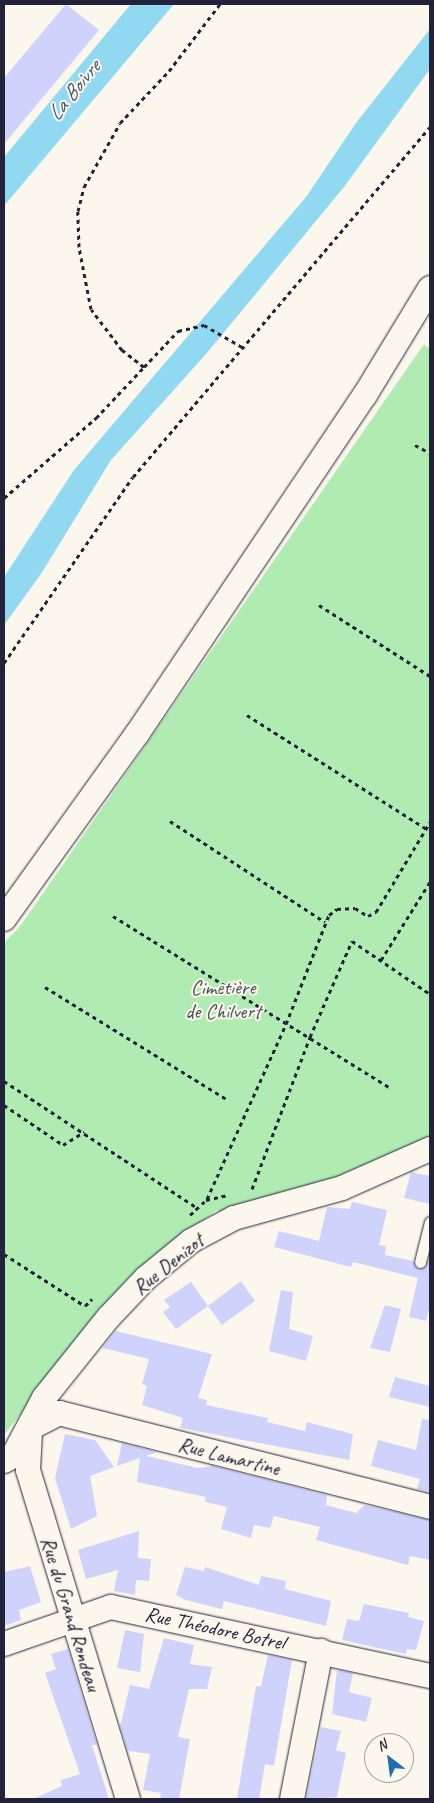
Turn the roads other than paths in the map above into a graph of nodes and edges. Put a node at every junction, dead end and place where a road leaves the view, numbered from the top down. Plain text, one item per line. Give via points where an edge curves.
1 (430, 288) edge
2 (4, 919) edge
3 (430, 1149) edge
4 (430, 1222) edge
5 (420, 1262) dead end
6 (30, 1428) junction
7 (4, 1461) edge
8 (430, 1507) edge
9 (74, 1622) junction
10 (4, 1644) edge
11 (321, 1651) junction
12 (430, 1676) edge
13 (128, 1799) edge
14 (292, 1799) edge

1 - 2 street via 365,395 137,734
3 - 6 street, Rue Denizot via 342,1188 222,1225 191,1241 146,1278 108,1317 67,1366
4 - 5 lane
6 - 7 street, Rue Denizot via 13,1456
6 - 8 street, Rue Lamartine via 59,1413
6 - 9 street, Rue du Grand Rondeau via 28,1470
9 - 10 street, Rue Théodore Botrel
9 - 11 street, Rue Théodore Botrel via 106,1608 119,1607
9 - 13 street, Rue du Grand Rondeau
11 - 12 street, Rue Théodore Botrel
11 - 14 street

